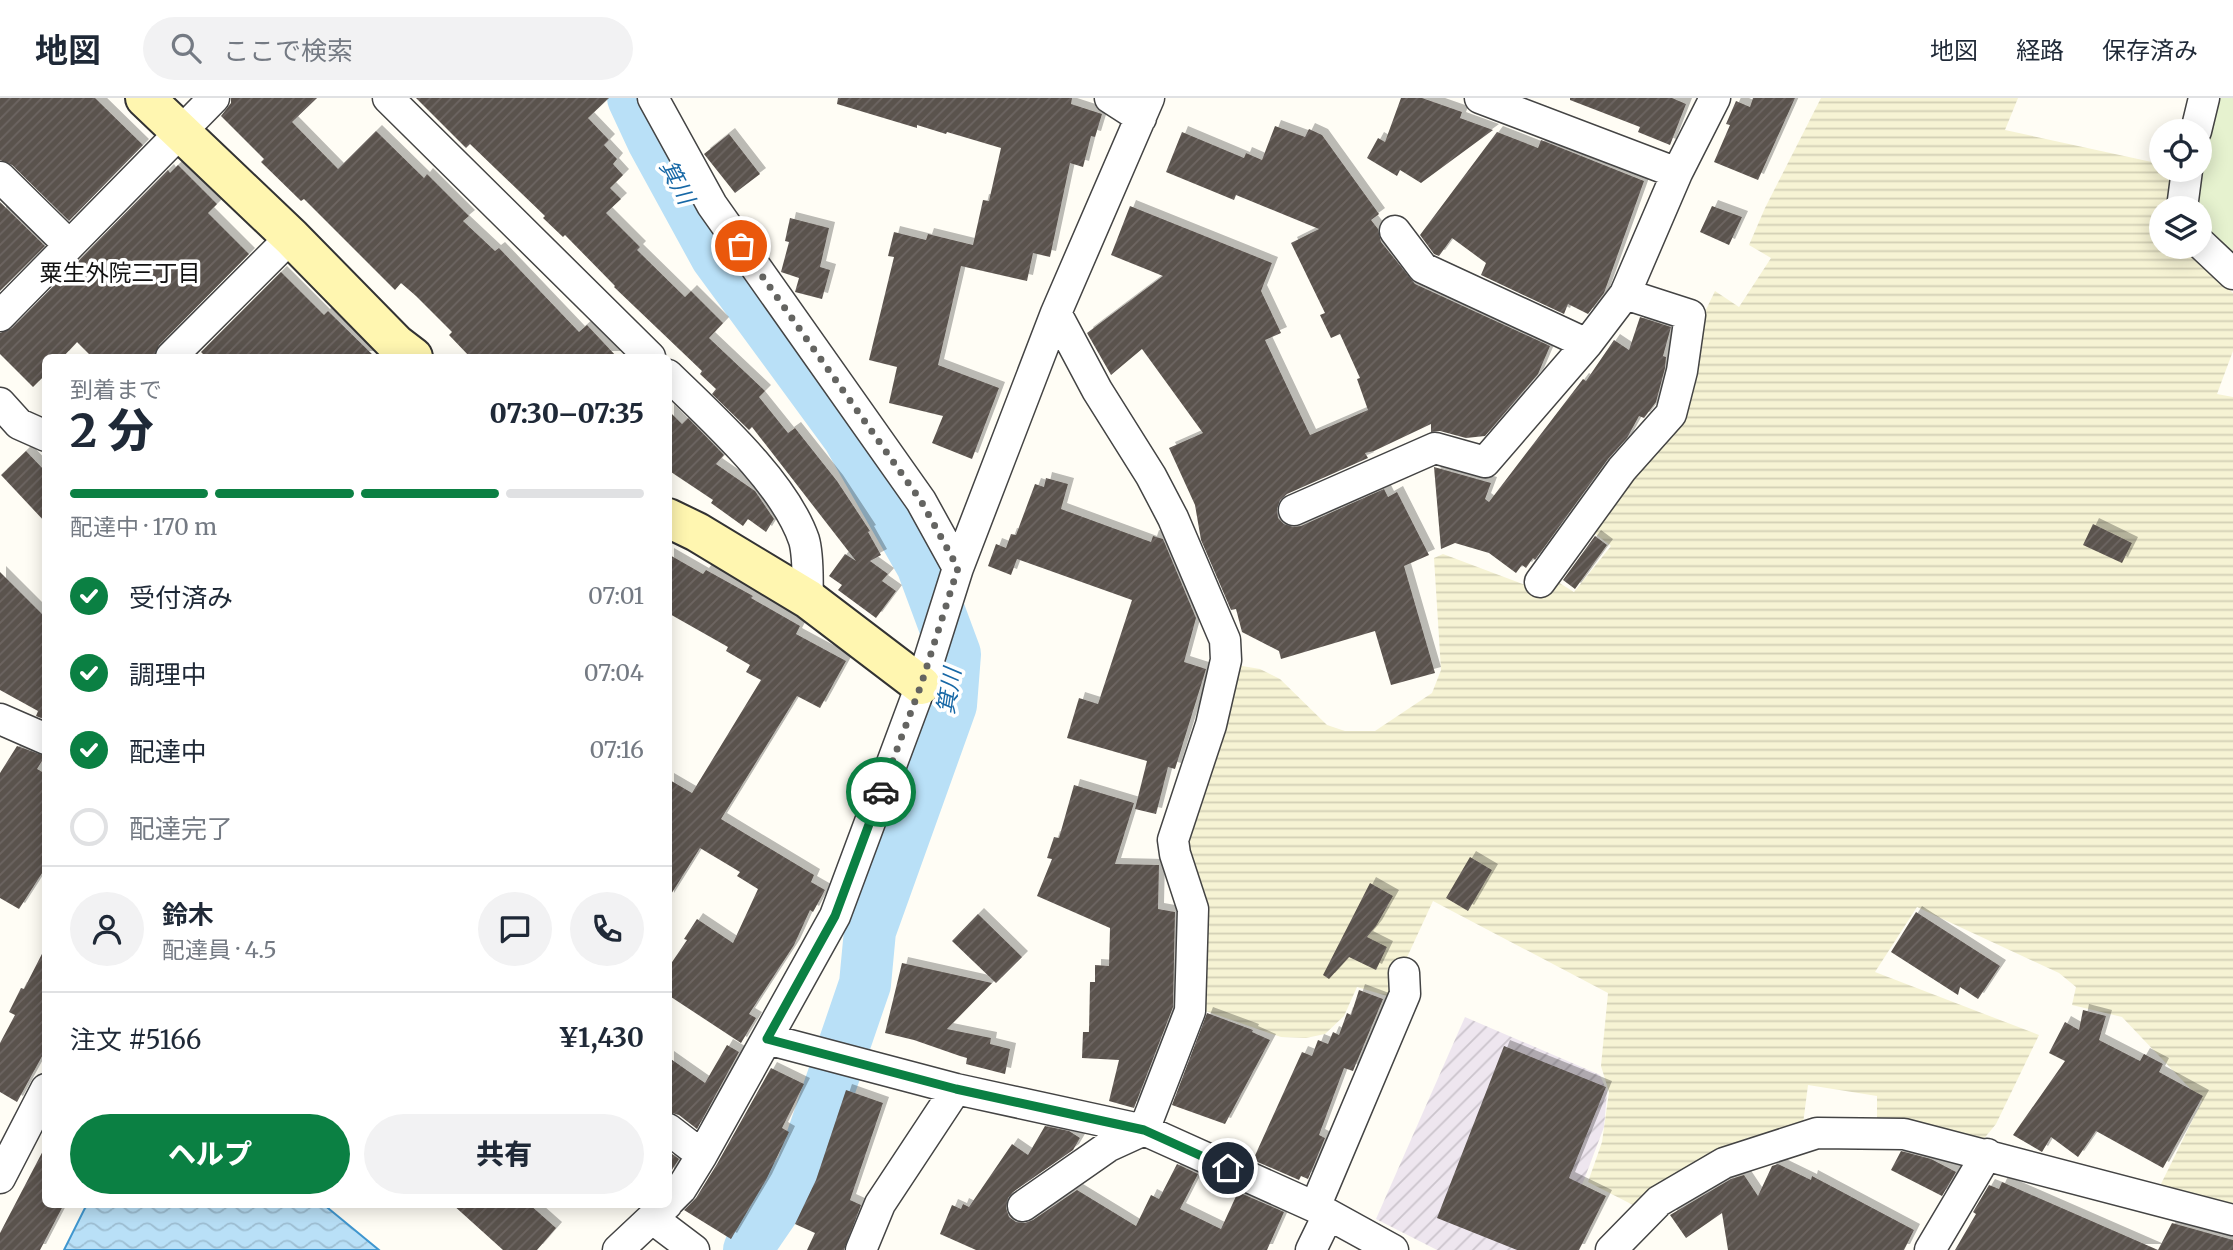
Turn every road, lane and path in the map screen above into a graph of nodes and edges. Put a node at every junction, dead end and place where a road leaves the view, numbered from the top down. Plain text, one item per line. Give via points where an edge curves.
1 (145, 98) edge
2 (214, 98) edge
3 (653, 98) edge
4 (1110, 98) edge
5 (1480, 98) edge
6 (1715, 98) edge
7 (2204, 98) edge
8 (395, 101) edge
9 (1145, 108) edge
10 (2199, 119) edge
11 (180, 132) junction
12 (1677, 173) junction
13 (0, 177) edge
14 (1395, 231) dead end
15 (291, 237) junction
16 (69, 245) junction
17 (2212, 254) edge
18 (2233, 274) edge
19 (1625, 294) junction
20 (1056, 313) junction
21 (0, 316) edge
22 (1587, 344) junction
23 (398, 353) edge
24 (174, 354) edge
25 (647, 354) edge
26 (672, 379) edge
27 (0, 403) edge
28 (42, 434) edge
29 (1294, 510) dead end
30 (672, 520) edge
31 (958, 568) junction
32 (1540, 582) dead end
33 (808, 599) junction
34 (925, 670) junction
35 (0, 719) edge
36 (42, 737) edge
37 (1404, 973) dead end
38 (767, 1039) junction
39 (956, 1089) junction
40 (42, 1097) edge
41 (1144, 1130) junction
42 (672, 1132) edge
43 (1987, 1154) junction
44 (702, 1155) junction
45 (0, 1178) edge
46 (672, 1198) edge
47 (1023, 1206) dead end
48 (663, 1208) edge
49 (1322, 1211) junction
50 (2233, 1220) edge
51 (618, 1250) edge
52 (694, 1250) edge
53 (862, 1250) edge
54 (1311, 1250) edge
55 (1393, 1250) edge
56 (1611, 1250) edge
57 (1930, 1250) edge

1 - 11 street
2 - 11 street
3 - 31 street via 712,205 921,501
4 - 9 street
5 - 12 street
6 - 12 street
7 - 10 street
8 - 25 street
9 - 20 street
11 - 15 street
11 - 16 street
12 - 19 street
13 - 16 street
14 - 22 street via 1423,268
15 - 23 street
15 - 24 street
16 - 21 street
17 - 18 street
19 - 22 street
19 - 32 street via 1690,315 1671,414 1622,469
20 - 31 street
20 - 41 street via 1173,518 1225,640 1226,660 1211,725 1173,840 1193,909 1190,1011
22 - 29 street via 1485,462 1435,447
26 - 33 street via 729,435 779,494 804,541
27 - 28 street via 19,424
30 - 33 street
31 - 34 street
33 - 34 street
34 - 38 street via 835,916
35 - 36 street
37 - 49 street via 1405,994
38 - 39 street
38 - 44 street
39 - 41 street
39 - 53 street via 880,1204
40 - 45 street
41 - 47 street via 1109,1146
41 - 49 street
42 - 44 street
43 - 50 street
43 - 56 street via 1903,1134 1817,1133 1724,1163 1659,1201
43 - 57 street
44 - 46 street
48 - 51 street
48 - 52 street
49 - 54 street
49 - 55 street

